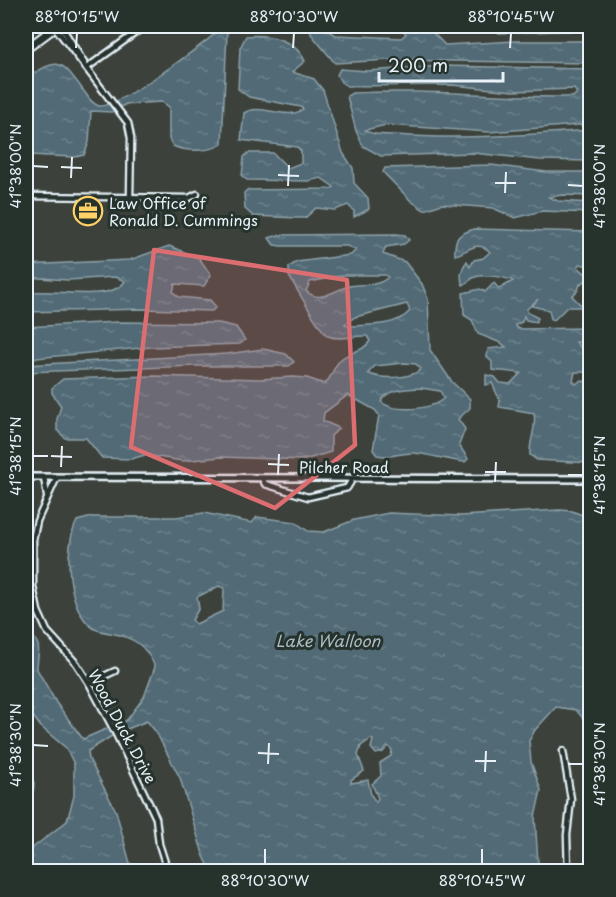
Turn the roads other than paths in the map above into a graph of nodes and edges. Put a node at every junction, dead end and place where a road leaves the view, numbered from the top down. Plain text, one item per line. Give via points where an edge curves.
1 (57, 26) edge
2 (145, 26) edge
3 (26, 49) edge
4 (86, 65) junction
5 (197, 194) dead end
6 (26, 196) edge
7 (130, 197) junction
8 (26, 477) edge
9 (44, 477) junction
10 (57, 477) junction
11 (262, 477) junction
12 (353, 478) junction
13 (589, 479) edge
14 (591, 491) edge
15 (47, 496) junction
16 (115, 670) dead end
17 (89, 683) junction
18 (563, 750) dead end
19 (168, 872) edge
20 (568, 872) edge

1 - 3 main road
1 - 4 street via 73,54
2 - 4 street
4 - 7 street via 121,112 130,134
5 - 7 street via 189,198
6 - 7 street
8 - 9 street, Pilcher Road
9 - 10 street, Pilcher Road
9 - 15 street, Wood Duck Drive
10 - 11 street, Pilcher Road
10 - 15 street, Wood Duck Drive
11 - 12 street, Pilcher Road
11 - 12 street via 264,484 308,497 346,488
12 - 13 street, Pilcher Road
13 - 14 street
15 - 17 street, Wood Duck Drive via 33,540 33,586 38,611 47,631
16 - 17 street
17 - 19 street, Wood Duck Drive via 156,818
18 - 20 street via 571,798

